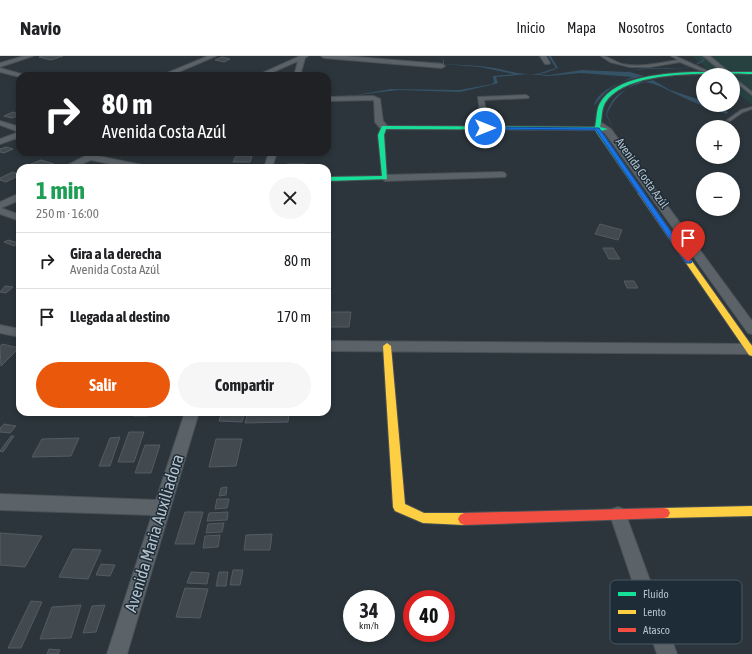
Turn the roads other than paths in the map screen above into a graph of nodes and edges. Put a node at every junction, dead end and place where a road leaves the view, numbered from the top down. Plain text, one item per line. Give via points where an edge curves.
1 (30, 56) edge
2 (213, 56) edge
3 (324, 56) edge
4 (544, 56) edge
5 (603, 56) edge
6 (673, 56) edge
7 (706, 56) edge
8 (304, 57) edge
9 (294, 61) junction
10 (679, 61) junction
11 (547, 63) dead end
12 (0, 65) edge
13 (442, 66) dead end
14 (700, 68) edge
15 (721, 68) edge
16 (0, 70) edge
17 (173, 72) edge
18 (267, 72) edge
19 (275, 72) edge
20 (298, 72) edge
21 (752, 73) edge
22 (16, 74) edge
23 (696, 74) edge
24 (740, 74) edge
25 (740, 84) edge
26 (752, 94) edge
27 (526, 97) dead end
28 (331, 99) edge
29 (752, 108) edge
30 (729, 120) dead end
31 (0, 123) edge
32 (384, 127) junction
33 (485, 128) junction
34 (600, 128) junction
35 (16, 129) edge
36 (16, 136) edge
37 (0, 142) edge
38 (96, 156) edge
39 (76, 164) edge
40 (84, 164) edge
41 (127, 164) edge
42 (502, 175) dead end
43 (385, 178) junction
44 (331, 179) edge
45 (16, 192) edge
46 (16, 198) edge
47 (0, 200) edge
48 (0, 206) edge
49 (0, 211) edge
50 (16, 217) edge
51 (680, 249) junction
52 (694, 249) junction
53 (0, 329) edge
54 (752, 330) edge
55 (16, 331) edge
56 (331, 346) edge
57 (387, 346) junction
58 (751, 350) edge
59 (191, 416) edge
60 (0, 502) edge
61 (162, 508) junction
62 (752, 511) edge
63 (618, 515) junction
64 (641, 580) edge
65 (663, 644) edge
66 (117, 654) edge
67 (667, 654) edge

1 - 12 street
2 - 17 street
3 - 13 street
4 - 11 street
5 - 10 lane via 616,64 628,66
6 - 10 lane
7 - 15 street
8 - 9 street
8 - 20 street
9 - 18 street
9 - 19 street
10 - 14 lane
16 - 22 street
21 - 24 street
23 - 34 street via 638,79 617,89 600,109
25 - 26 lane
27 - 33 street via 480,98
28 - 32 street via 377,99 379,122
29 - 30 lane via 742,109
31 - 35 street
32 - 33 street
32 - 43 street via 381,135
33 - 34 street
34 - 51 street, Avenida Costa Azúl
34 - 52 street, Avenida Costa Azúl
36 - 37 street
38 - 39 street
38 - 40 street
38 - 41 street
42 - 43 street
43 - 44 street
45 - 47 street
46 - 48 street
49 - 50 street
51 - 52 street
51 - 58 street, Avenida Costa Azúl
52 - 54 street, Avenida Costa Azúl
53 - 55 street
56 - 57 street
57 - 58 street
57 - 63 street via 399,507 423,518 466,520
59 - 61 street, Avenida Maria Auxiliadora
60 - 61 street
61 - 66 street, Avenida Maria Auxiliadora
62 - 63 street
63 - 64 street
65 - 67 street

